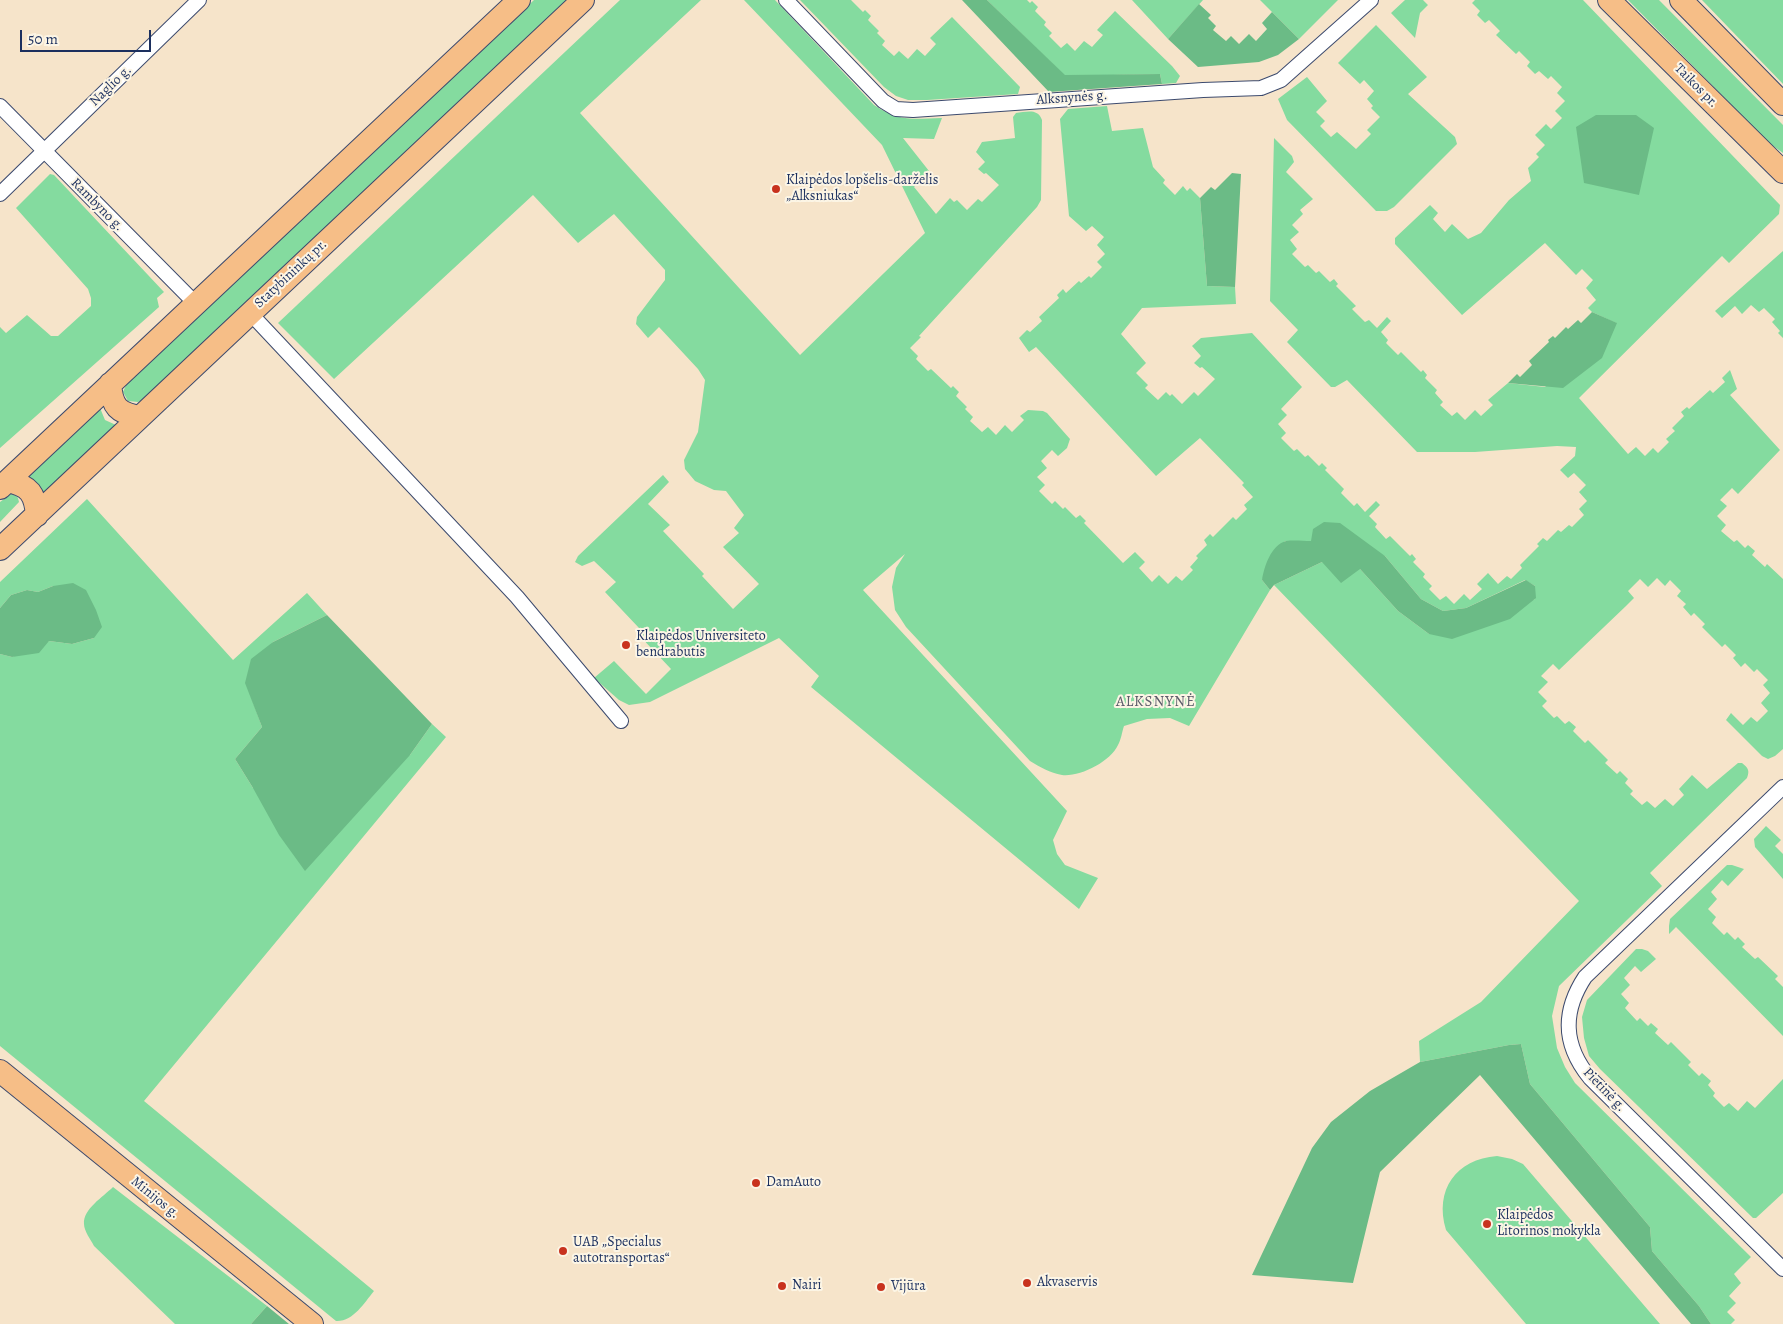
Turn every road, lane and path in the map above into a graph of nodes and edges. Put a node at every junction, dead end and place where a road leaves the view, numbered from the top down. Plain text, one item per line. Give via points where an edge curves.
1 (199, 0) edge
2 (519, 0) edge
3 (582, 0) edge
4 (786, 0) edge
5 (1371, 0) edge
6 (1609, 0) edge
7 (1681, 0) edge
8 (1783, 104) edge
9 (0, 106) edge
10 (45, 152) junction
11 (1783, 172) edge
12 (0, 194) edge
13 (195, 304) junction
14 (250, 313) junction
15 (110, 384) junction
16 (140, 417) junction
17 (4, 485) edge
18 (37, 515) junction
19 (0, 549) edge
20 (620, 721) dead end
21 (1783, 787) edge
22 (0, 1071) edge
23 (1783, 1269) edge
24 (312, 1324) edge

1 - 10 street, Naglio g.
2 - 13 main road
3 - 14 main road, Statybininkų pr.
4 - 5 street, Alksnynės g. via 883,101 896,109 913,110 1261,88 1281,80
6 - 11 main road, Taikos pr.
7 - 8 main road
9 - 10 street, Rambyno g.
10 - 12 street, Naglio g.
10 - 13 street, Rambyno g.
13 - 15 main road
14 - 16 main road, Statybininkų pr.
14 - 20 street via 517,597
15 - 16 main road via 111,398 117,408 127,415
15 - 17 main road
16 - 18 main road, Statybininkų pr.
17 - 18 main road via 19,483 30,490
18 - 19 main road, Statybininkų pr.
21 - 23 street, Pietinė g. via 1585,977 1569,1010 1570,1040 1580,1066
22 - 24 main road, Minijos g.

